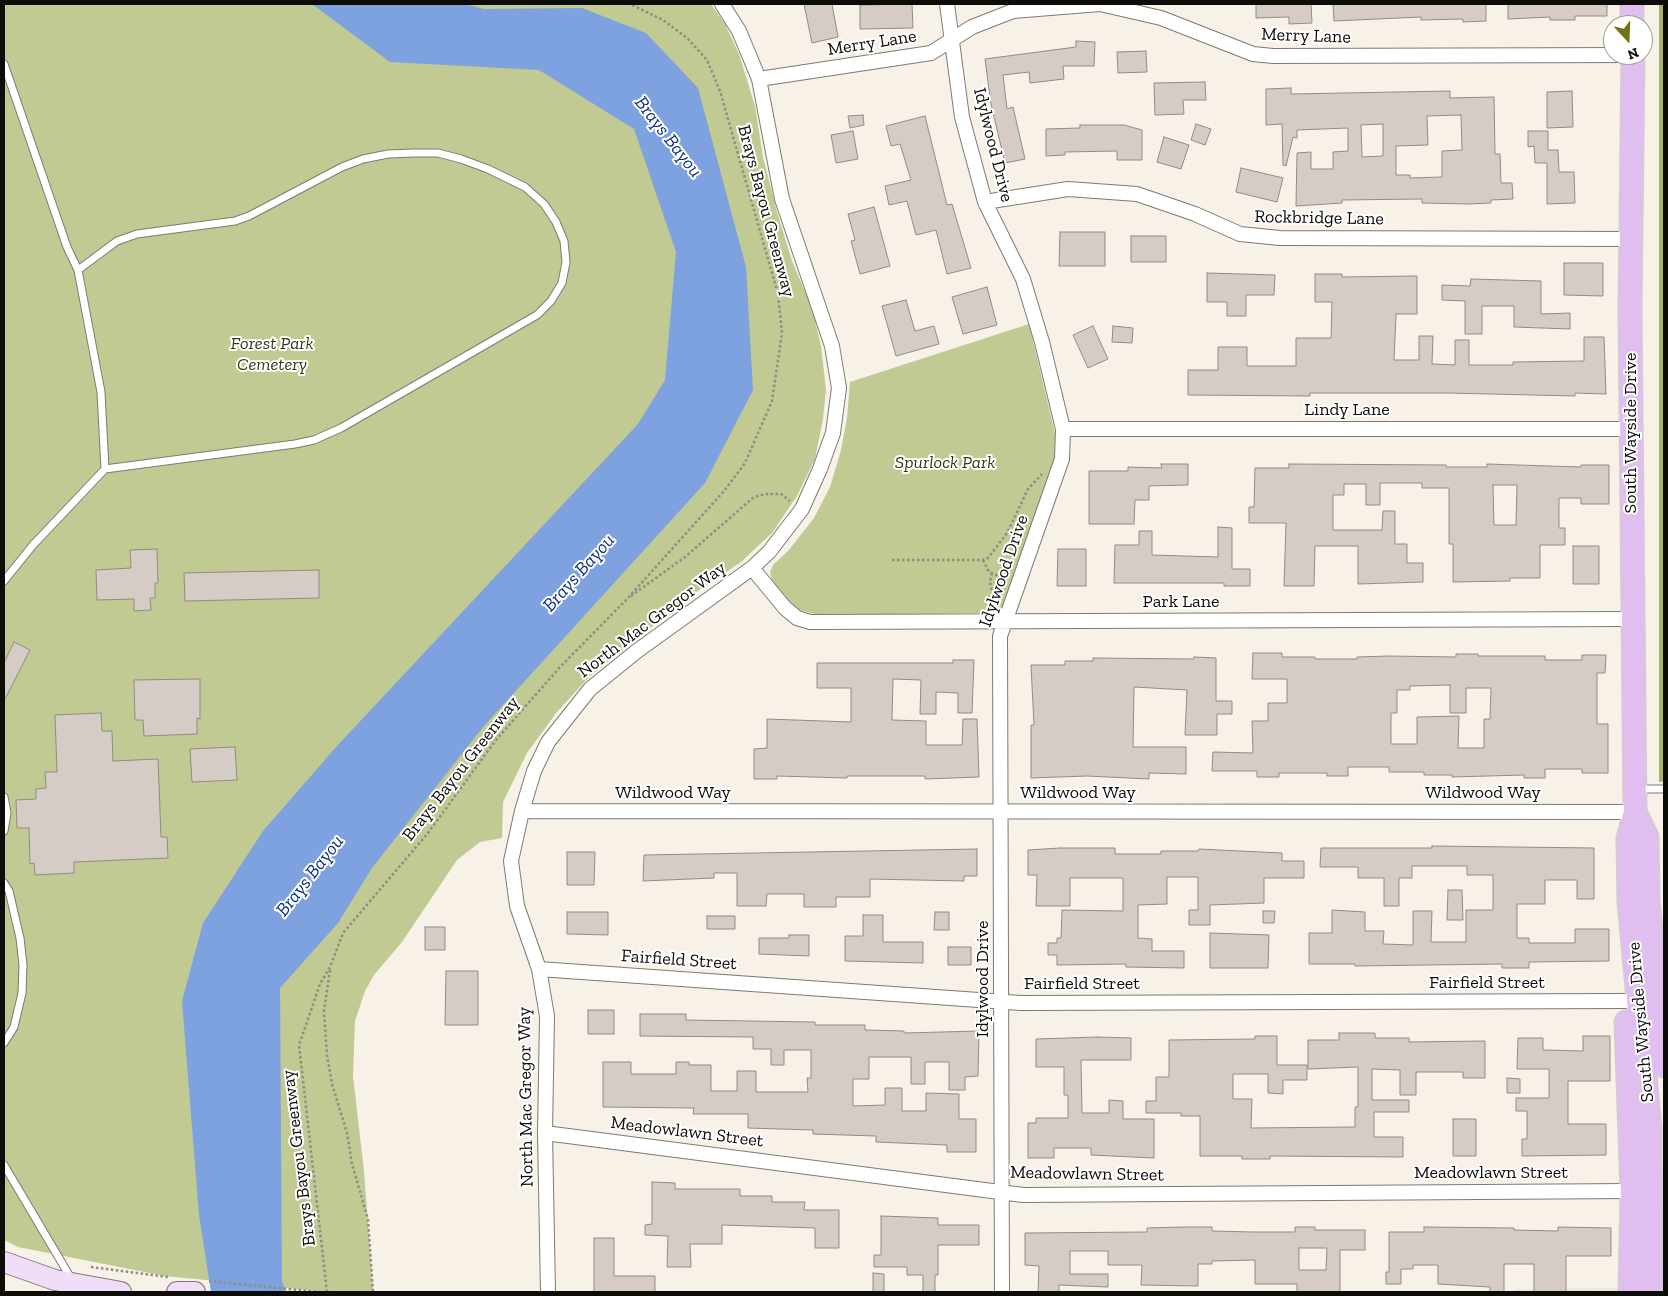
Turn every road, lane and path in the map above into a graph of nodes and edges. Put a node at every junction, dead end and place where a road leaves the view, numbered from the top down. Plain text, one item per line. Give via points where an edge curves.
1 (630, 4) edge
2 (722, 4) edge
3 (947, 4) edge
4 (952, 40) junction
5 (1603, 55) edge
6 (4, 64) edge
7 (1633, 65) edge
8 (6, 76) edge
9 (758, 79) junction
10 (985, 202) junction
11 (1632, 239) junction
12 (78, 270) junction
13 (1063, 429) junction
14 (1632, 429) junction
15 (105, 469) junction
16 (1044, 472) dead end
17 (802, 509) junction
18 (892, 560) dead end
19 (982, 560) junction
20 (752, 568) junction
21 (992, 573) junction
22 (1007, 580) dead end
23 (4, 581) edge
24 (628, 598) junction
25 (1001, 616) junction
26 (1632, 619) junction
27 (1634, 788) junction
28 (1664, 789) edge
29 (4, 797) edge
30 (522, 811) junction
31 (1001, 812) junction
32 (1635, 812) junction
33 (4, 831) edge
34 (4, 883) edge
35 (1639, 900) junction
36 (1664, 946) edge
37 (330, 967) junction
38 (539, 969) junction
39 (1626, 1001) junction
40 (1001, 1002) junction
41 (4, 1043) edge
42 (1664, 1066) edge
43 (545, 1133) junction
44 (4, 1165) edge
45 (1632, 1191) junction
46 (1003, 1192) junction
47 (4, 1262) edge
48 (91, 1267) dead end
49 (186, 1287) edge
50 (75, 1289) edge
51 (120, 1292) edge
52 (319, 1292) edge
53 (328, 1292) edge
54 (373, 1292) edge
55 (548, 1292) edge
56 (1002, 1292) edge
57 (1630, 1292) edge
58 (1651, 1292) edge

1 - 24 path, Brays Bayou Greenway via 663,20 687,38 707,60 720,91 778,294 782,334 772,401 745,463
2 - 9 street, North Mac Gregor Way via 739,31
3 - 4 street, Idylwood Drive
4 - 5 street, Merry Lane via 972,27 1013,11 1100,4 1161,18 1253,54
4 - 9 street, Merry Lane via 931,52
4 - 10 street, Idylwood Drive via 962,117
6 - 8 lane
7 - 11 main road, South Wayside Drive
8 - 12 lane
9 - 17 street, North Mac Gregor Way via 782,198 832,346 839,388 833,432
10 - 11 street, Rockbridge Lane via 1068,189 1137,194 1240,234 1280,238
10 - 13 street, Idylwood Drive via 1023,279
11 - 14 main road, South Wayside Drive
12 - 15 lane via 101,392
12 - 15 lane via 117,241 137,234 235,221 342,167 388,154 438,154 488,169 525,188 544,204 564,241 566,262 562,283 538,315 342,428 314,440 294,444
13 - 14 street, Lindy Lane
13 - 25 street, Idylwood Drive via 1062,459
14 - 26 main road, South Wayside Drive
15 - 23 lane via 33,545
16 - 19 path via 1028,489 995,552
17 - 20 street, North Mac Gregor Way via 788,531
17 - 24 path, Brays Bayou Greenway via 781,494 754,497 685,557
18 - 19 path
19 - 21 path
20 - 25 street, Park Lane via 785,608 797,618 810,622
20 - 30 street, North Mac Gregor Way via 590,689 548,742 534,771
21 - 22 path
21 - 25 path via 990,582
24 - 37 path, Brays Bayou Greenway via 560,667 496,740 428,833 343,933
25 - 26 street, Park Lane
25 - 31 street, Idylwood Drive
26 - 27 main road, South Wayside Drive
27 - 28 lane
27 - 32 main road, South Wayside Drive
29 - 33 lane via 7,813
30 - 31 street, Wildwood Way
30 - 38 street, North Mac Gregor Way via 511,861 517,906
31 - 32 street, Wildwood Way
31 - 40 street, Idylwood Drive
32 - 35 main road, South Wayside Drive via 1628,839
34 - 41 lane via 18,929 23,965 22,993 14,1027
35 - 36 main road
35 - 39 main road via 1624,958
35 - 42 main road, South Wayside Drive
35 - 58 main road, South Wayside Drive via 1650,1129
37 - 53 path, Brays Bayou Greenway via 320,984 299,1045
37 - 54 path, Brays Bayou Greenway via 324,1012 327,1054 368,1219
38 - 40 street, Fairfield Street
38 - 43 street, North Mac Gregor Way via 547,1016
39 - 40 street, Fairfield Street
39 - 45 main road
40 - 46 street, Idylwood Drive
43 - 46 street, Meadowlawn Street
43 - 55 street, North Mac Gregor Way
44 - 50 lane
45 - 46 street, Meadowlawn Street via 1023,1195
45 - 57 main road
46 - 56 street, Idylwood Drive
47 - 50 main road
48 - 49 path
49 - 52 path
50 - 51 main road

